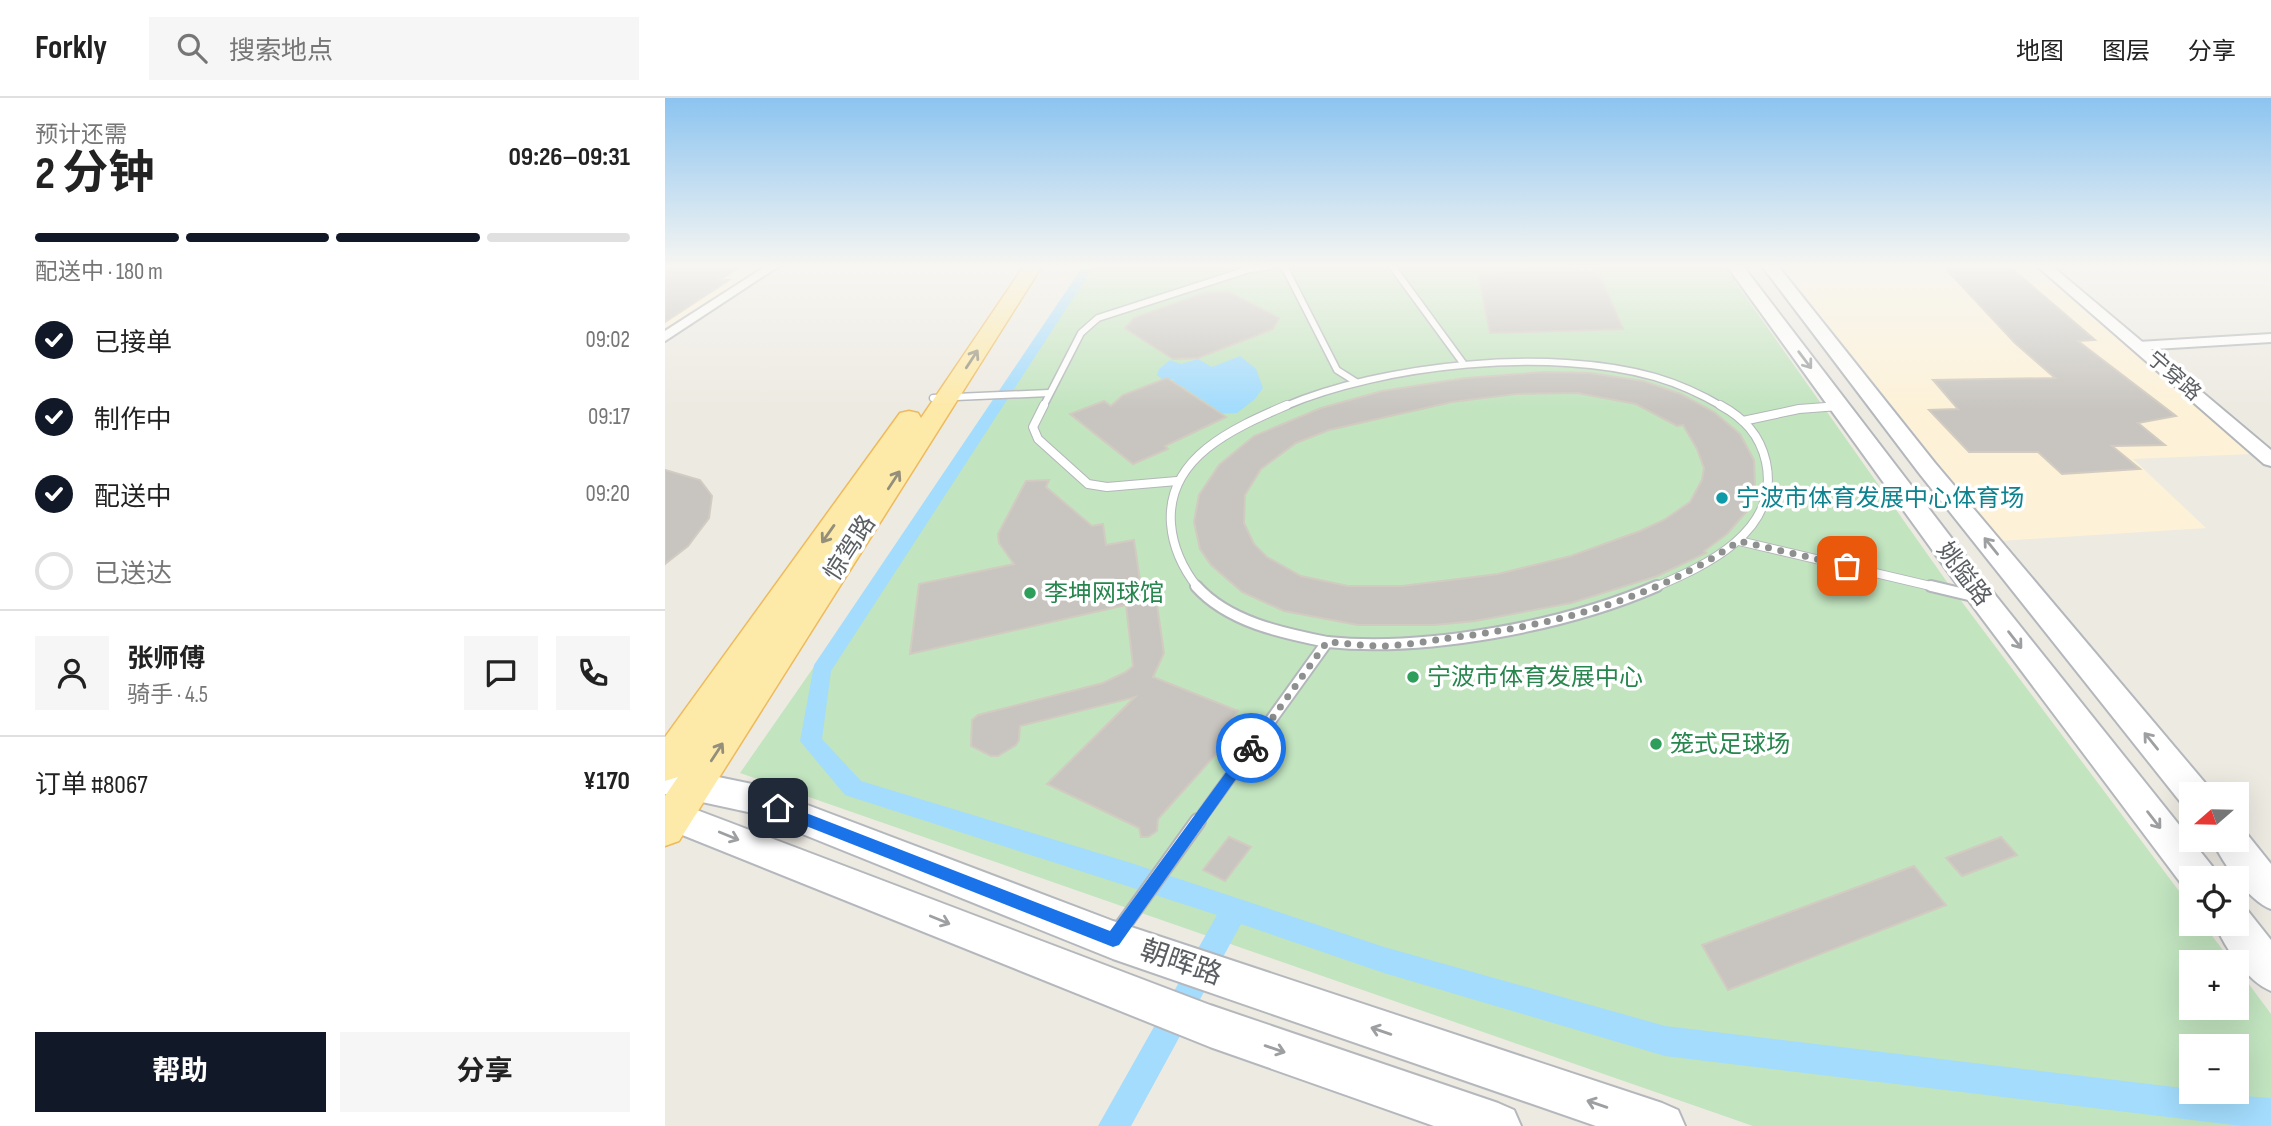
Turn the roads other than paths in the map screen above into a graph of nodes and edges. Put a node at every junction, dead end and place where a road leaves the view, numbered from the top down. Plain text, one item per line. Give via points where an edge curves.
1 (700, 314) edge
2 (982, 314) edge
3 (1001, 314) edge
4 (1110, 314) edge
5 (1308, 314) edge
6 (1427, 314) edge
7 (1771, 314) edge
8 (1807, 314) edge
9 (2101, 314) edge
10 (665, 337) edge
11 (2271, 338) edge
12 (2138, 345) junction
13 (1462, 363) junction
14 (1356, 382) junction
15 (1049, 393) junction
16 (933, 398) dead end
17 (1840, 406) junction
18 (1743, 421) junction
19 (2271, 460) edge
20 (1177, 481) junction
21 (1739, 541) junction
22 (1982, 598) junction
23 (1327, 642) junction
24 (665, 766) edge
25 (2184, 782) edge
26 (673, 805) edge
27 (2239, 852) edge
28 (2190, 866) edge
29 (2271, 892) edge
30 (1123, 925) junction
31 (2243, 936) edge
32 (2271, 971) edge
33 (1498, 1126) edge
34 (1662, 1126) edge

1 - 10 street
2 -> 24 main road, 惊驾路
26 -> 3 main road, 惊驾路
4 - 15 lane via 1081,333
5 - 14 lane via 1337,370
6 - 13 lane
7 -> 17 main road, 姚隘路
25 -> 8 main road, 姚隘路
9 - 12 street, 宁穿路
11 - 12 street
12 - 19 street, 宁穿路
13 - 14 lane
13 - 18 lane via 1567,364 1638,372 1691,390
14 - 20 lane via 1265,414 1213,445
15 - 16 lane
15 - 20 lane via 1033,427 1038,439 1088,484
17 - 18 lane
17 - 22 main road, 姚隘路
18 - 21 lane via 1758,441 1769,487 1760,517
20 - 23 lane via 1171,521 1178,560 1187,577 1236,616
21 - 22 lane
21 - 23 lane via 1710,561 1647,590 1541,623 1382,646
22 -> 28 main road, 姚隘路
23 - 30 lane
26 - 30 main road, 朝晖路 via 752,798
26 -> 33 main road, 朝晖路 via 1151,1004
27 - 29 main road
34 -> 30 main road, 朝晖路 via 1173,960
31 - 32 main road

